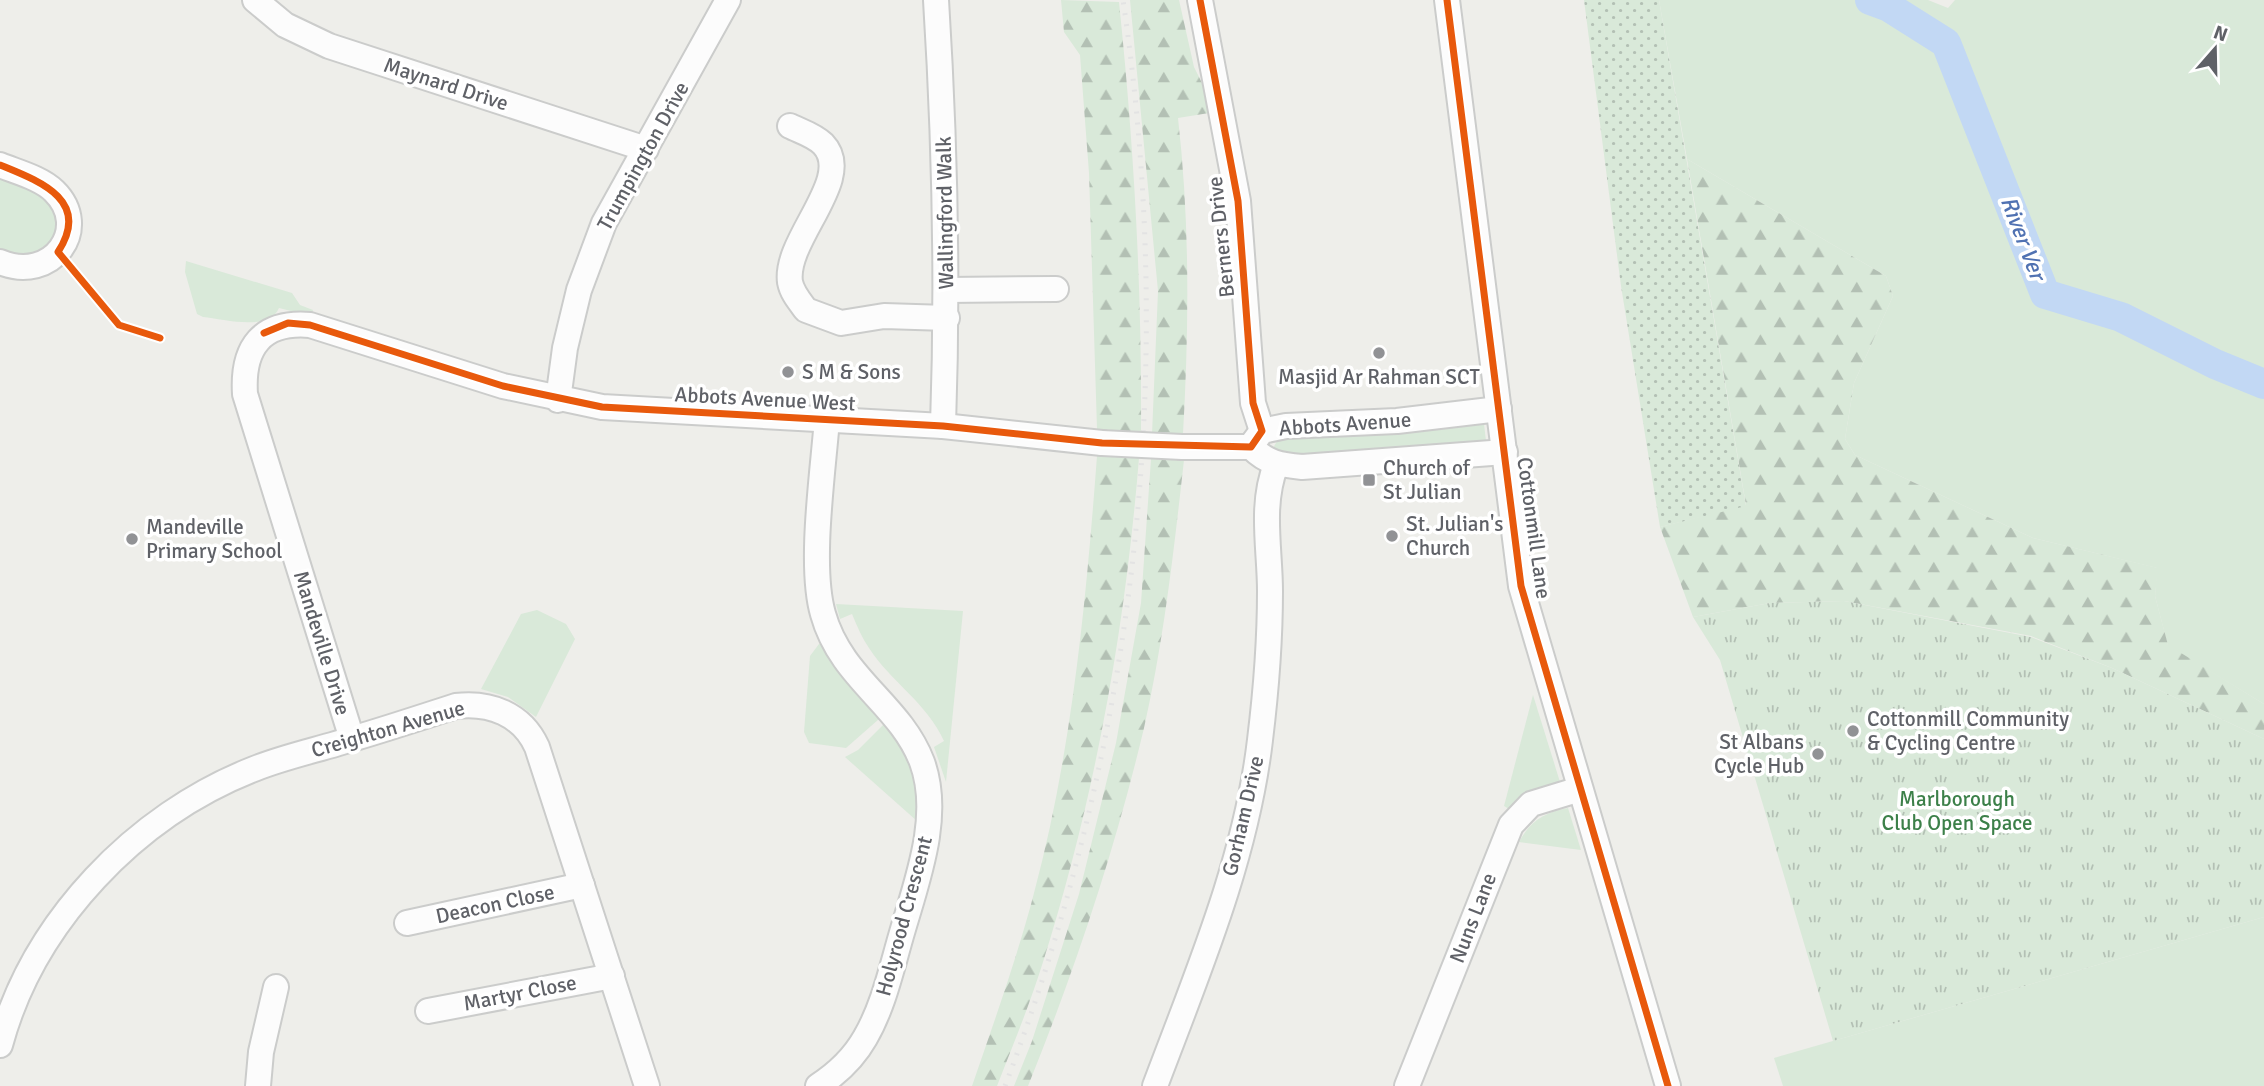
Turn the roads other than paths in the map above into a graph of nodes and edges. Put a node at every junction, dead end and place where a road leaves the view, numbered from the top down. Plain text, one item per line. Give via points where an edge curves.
1 (255, 0) edge
2 (728, 0) edge
3 (936, 0) edge
4 (1199, 0) edge
5 (1447, 0) edge
6 (790, 126) dead end
7 (646, 149) junction
8 (0, 165) edge
9 (0, 262) edge
10 (1056, 289) dead end
11 (947, 290) junction
12 (947, 318) junction
13 (288, 323) joint
14 (558, 400) junction
15 (1499, 408) junction
16 (827, 419) junction
17 (943, 426) junction
18 (1256, 439) junction
19 (1505, 452) junction
20 (1276, 465) junction
21 (352, 739) junction
22 (1580, 789) junction
23 (582, 885) junction
24 (407, 922) dead end
25 (612, 976) junction
26 (276, 987) dead end
27 (428, 1011) dead end
28 (0, 1045) edge
29 (258, 1086) edge
30 (647, 1086) edge
31 (818, 1086) edge
32 (1155, 1086) edge
33 (1407, 1086) edge
34 (1668, 1086) edge

1 - 7 street, Maynard Drive via 285,24 328,46
2 - 7 street, Trumpington Drive
3 - 11 street, Wallingford Walk
4 - 18 street, Berners Drive via 1238,201
5 - 15 street, Cottonmill Lane
6 - 12 street via 823,144 833,164 791,267 790,284 806,310 841,323 884,316
7 - 14 street, Trumpington Drive via 604,223 579,290
8 - 9 street via 52,189 65,207 68,231 48,262 23,269
10 - 11 street
11 - 12 street, Wallingford Walk
12 - 17 street, Wallingford Walk
13 - 14 street, Abbots Avenue West via 310,325
13 - 21 street, Mandeville Drive via 264,333 254,345 244,378 245,394
14 - 16 street, Abbots Avenue West via 602,407
15 - 18 street, Abbots Avenue via 1397,421 1286,426
15 - 19 street, Cottonmill Lane
16 - 17 street, Abbots Avenue West
16 - 31 street, Holyrood Crescent via 817,573 823,617 848,666 913,743 929,799 925,844 878,1013 855,1055
17 - 18 street, Abbots Avenue West, bridge via 1182,447
18 - 20 street, Abbots Avenue via 1262,458
19 - 20 street, Abbots Avenue via 1356,464
19 - 22 street, Cottonmill Lane via 1521,586
20 - 32 street, Gorham Drive via 1267,490 1267,677 1247,808 1214,929
21 - 23 street, Creighton Avenue via 456,706 474,704 504,712 531,733
21 - 28 street, Creighton Avenue via 253,769 169,814 128,846 64,916 17,997
22 - 33 street, Nuns Lane via 1531,804 1511,825
22 - 34 street, Cottonmill Lane
23 - 24 street, Deacon Close
23 - 25 street, Creighton Avenue
25 - 27 street, Martyr Close
25 - 30 street, Creighton Avenue
26 - 29 street

